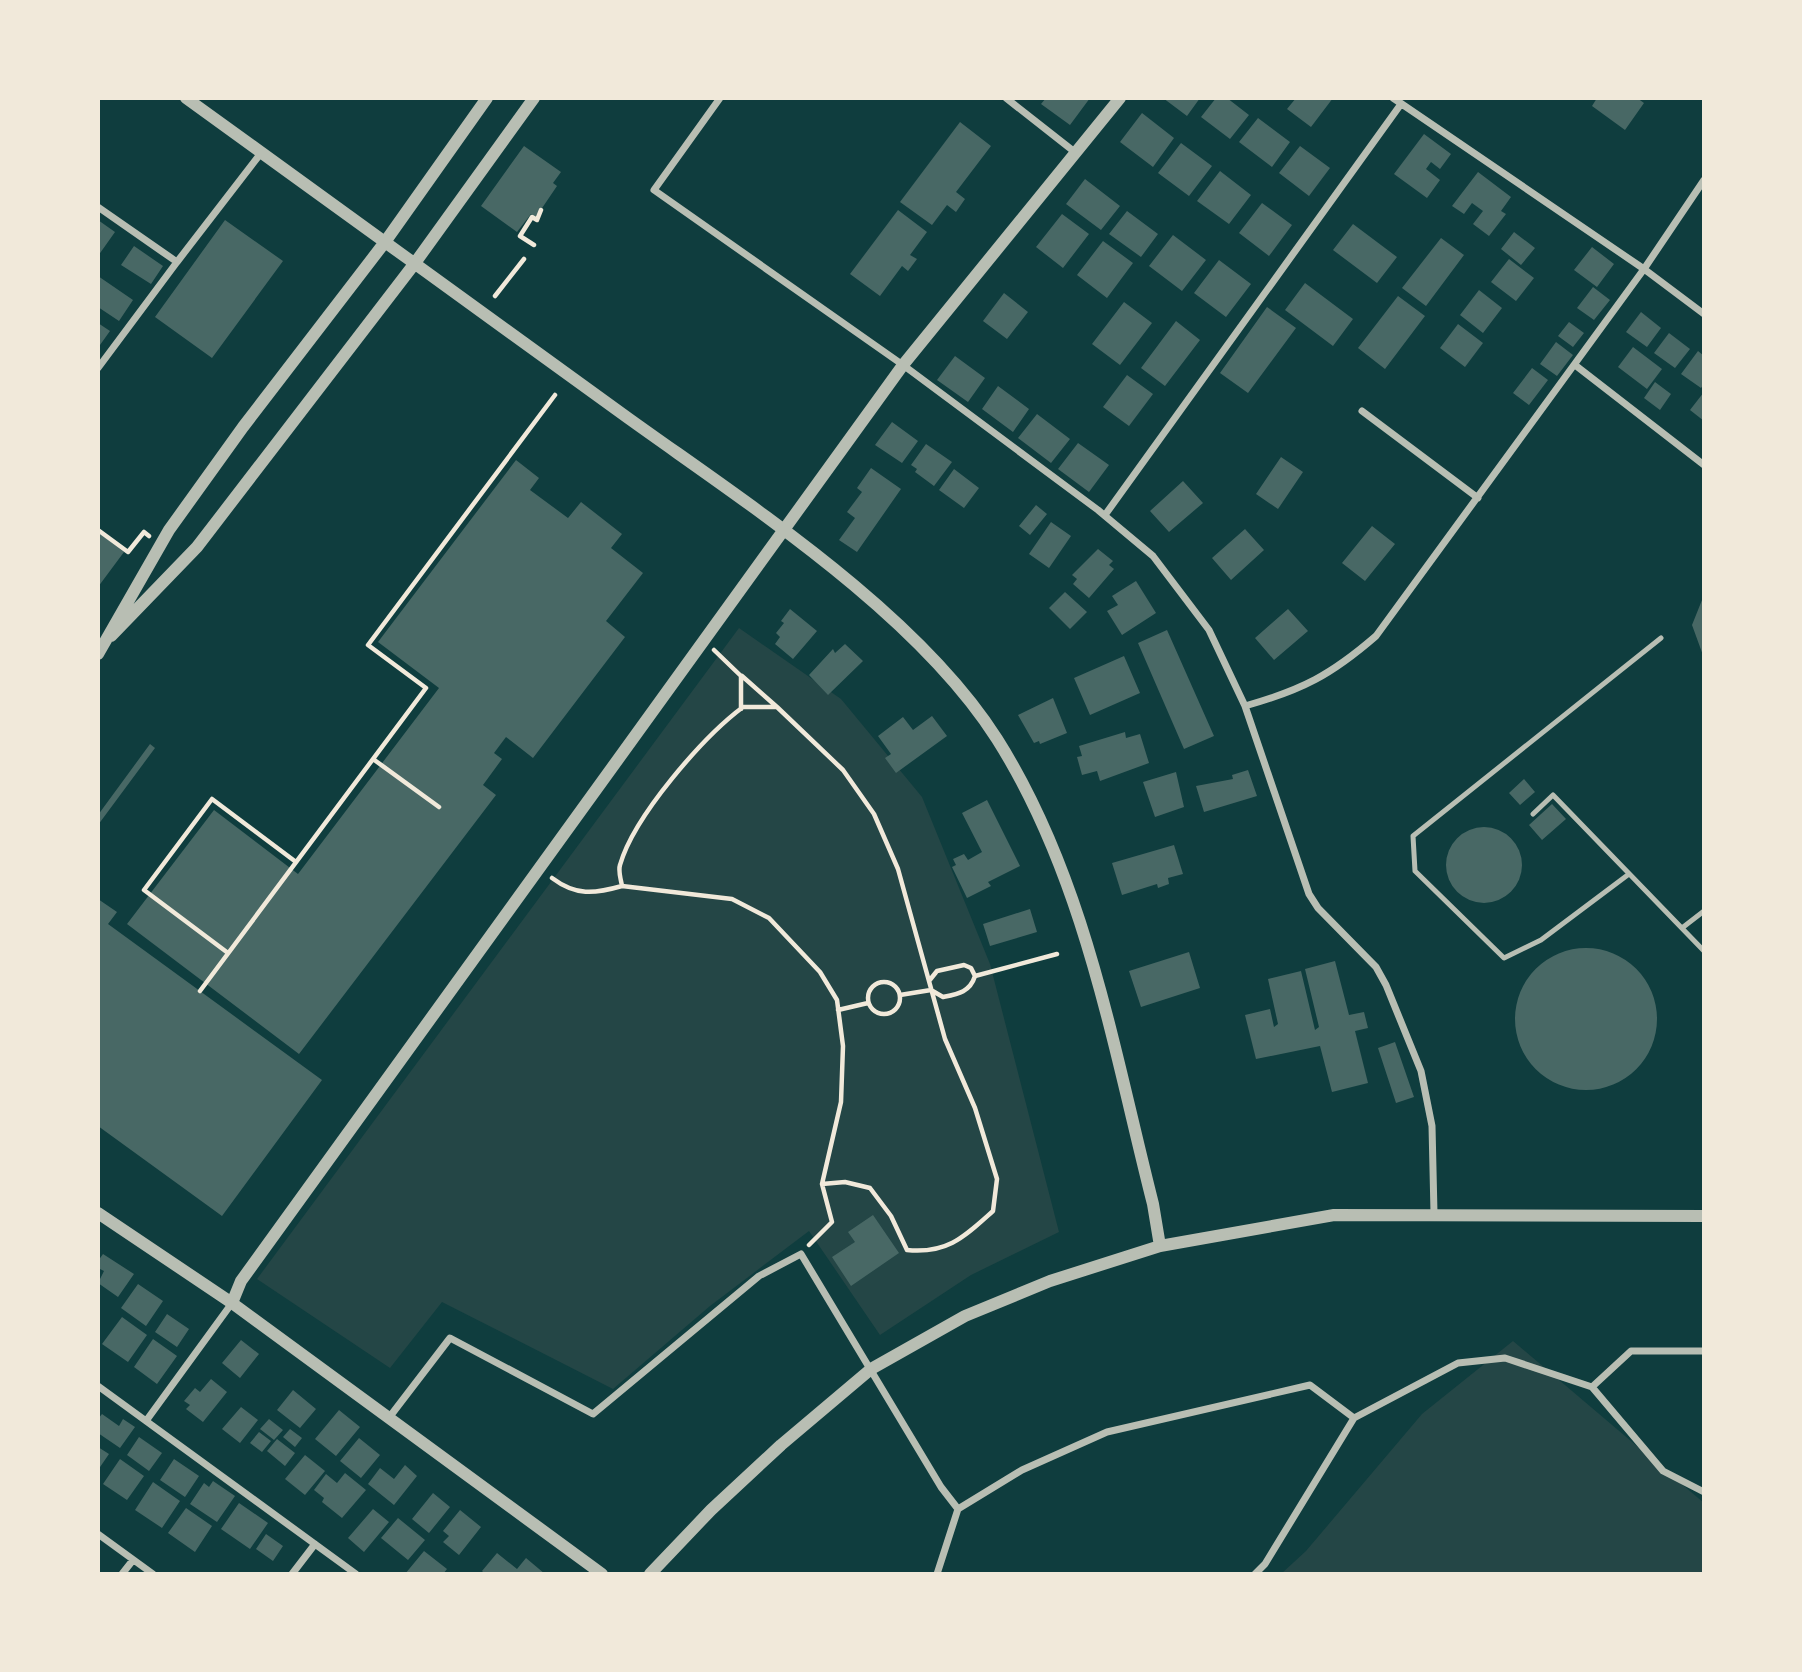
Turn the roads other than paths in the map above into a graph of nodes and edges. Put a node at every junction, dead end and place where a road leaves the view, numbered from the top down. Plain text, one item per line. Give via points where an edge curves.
1 (186, 98) edge
2 (487, 98) edge
3 (534, 98) edge
4 (720, 98) edge
5 (1006, 98) edge
6 (1120, 98) edge
7 (1393, 98) edge
8 (1401, 104) junction
9 (261, 153) junction
10 (1076, 153) junction
11 (1704, 180) edge
12 (98, 208) edge
13 (385, 242) junction
14 (177, 262) junction
15 (415, 263) junction
16 (1644, 269) junction
17 (1704, 314) edge
18 (1575, 365) junction
19 (903, 366) junction
20 (98, 368) edge
21 (1362, 411) dead end
22 (1704, 464) edge
23 (1478, 498) junction
24 (1105, 515) junction
25 (783, 530) junction
26 (111, 636) junction
27 (1661, 638) dead end
28 (98, 654) edge
29 (1245, 706) junction
30 (1533, 814) dead end
31 (1629, 874) junction
32 (1704, 911) edge
33 (1682, 929) junction
34 (1704, 951) edge
35 (98, 1213) edge
36 (1434, 1213) junction
37 (1704, 1216) edge
38 (1160, 1246) junction
39 (232, 1303) junction
40 (1704, 1351) edge
41 (871, 1369) junction
42 (98, 1386) edge
43 (1592, 1387) junction
44 (1354, 1418) junction
45 (388, 1419) junction
46 (146, 1421) junction
47 (1704, 1492) edge
48 (958, 1509) junction
49 (98, 1534) edge
50 (315, 1544) junction
51 (133, 1560) junction
52 (122, 1574) edge
53 (153, 1574) edge
54 (292, 1574) edge
55 (356, 1574) edge
56 (602, 1574) edge
57 (650, 1574) edge
58 (937, 1574) edge
59 (1255, 1574) edge

1 - 9 street
2 - 13 street
3 - 15 street
4 - 19 street via 654,190
5 - 10 street
6 - 10 street
7 - 8 street
8 - 16 street
8 - 24 street
9 - 13 street
9 - 14 street
10 - 19 street
11 - 16 street
12 - 14 street
13 - 15 street
13 - 26 street via 169,530
14 - 20 street
15 - 25 street
15 - 26 street via 197,547
16 - 17 street
16 - 18 street
18 - 22 street
18 - 23 street
19 - 24 street
19 - 25 street
21 - 23 street
23 - 29 street via 1376,636 1341,667 1294,692
24 - 29 street via 1153,556 1178,587 1209,630
25 - 38 street via 927,653 995,736 1023,784 1085,938
25 - 39 street via 242,1281
26 - 28 street
27 - 31 lane via 1413,836 1415,871 1504,958 1541,940
29 - 36 street via 1309,894 1376,967 1421,1071 1432,1126
30 - 31 lane via 1553,795
31 - 33 lane
32 - 33 lane
33 - 34 lane
35 - 39 street
36 - 37 street
36 - 38 street via 1334,1215
38 - 41 street via 1050,1281 965,1316
39 - 45 street
39 - 46 street
40 - 43 street via 1631,1351
41 - 45 street via 801,1254 759,1276 593,1414 450,1338
41 - 48 street
41 - 57 street via 761,1463
42 - 46 street
43 - 44 street via 1505,1358 1458,1363
43 - 47 street via 1663,1471
44 - 48 street via 1310,1385 1107,1432 1021,1471
44 - 59 street
45 - 56 street
46 - 50 street
48 - 58 street
49 - 51 street
50 - 54 street
50 - 55 street
51 - 52 street
51 - 53 street

